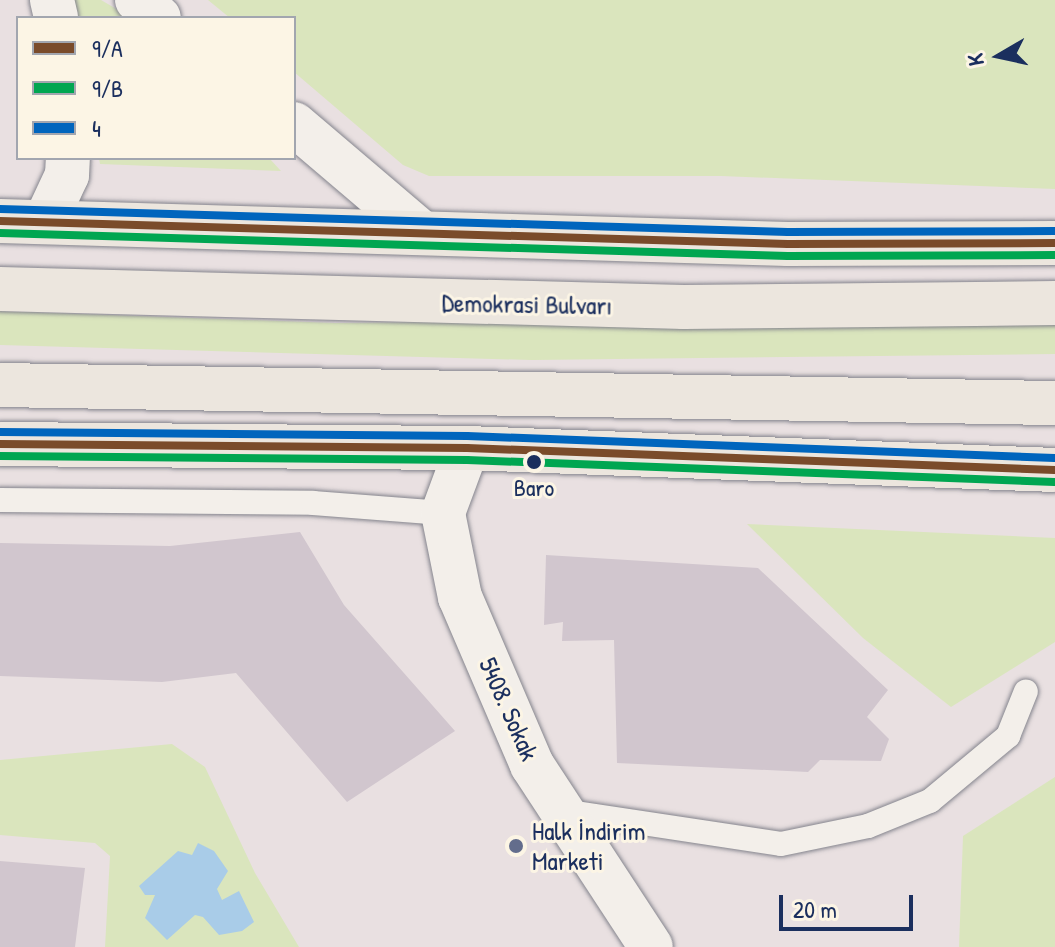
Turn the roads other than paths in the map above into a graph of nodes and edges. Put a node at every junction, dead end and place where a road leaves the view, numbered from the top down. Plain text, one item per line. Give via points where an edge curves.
1 (137, 0) edge
2 (157, 16) edge
3 (296, 126) edge
4 (68, 160) edge
5 (0, 221) edge
6 (45, 222) junction
7 (421, 232) junction
8 (1055, 243) edge
9 (0, 289) edge
10 (1055, 303) edge
11 (0, 385) edge
12 (1055, 403) edge
13 (0, 444) edge
14 (467, 448) junction
15 (1055, 470) edge
16 (0, 500) edge
17 (443, 513) junction
18 (1026, 691) dead end
19 (563, 811) junction
20 (651, 947) edge

1 - 2 street
3 - 7 street
4 - 6 street via 67,175
5 - 6 highway
6 - 7 highway
7 - 8 highway via 788,244
9 - 10 highway, Demokrasi Bulvarı via 669,307
11 - 12 highway
13 - 14 highway
14 - 15 highway
14 - 17 street
16 - 17 lane via 313,503
17 - 19 street, 5408. Sokak via 460,597 532,765
18 - 19 lane via 1008,736 930,801 868,826 781,844
19 - 20 street, 5408. Sokak

